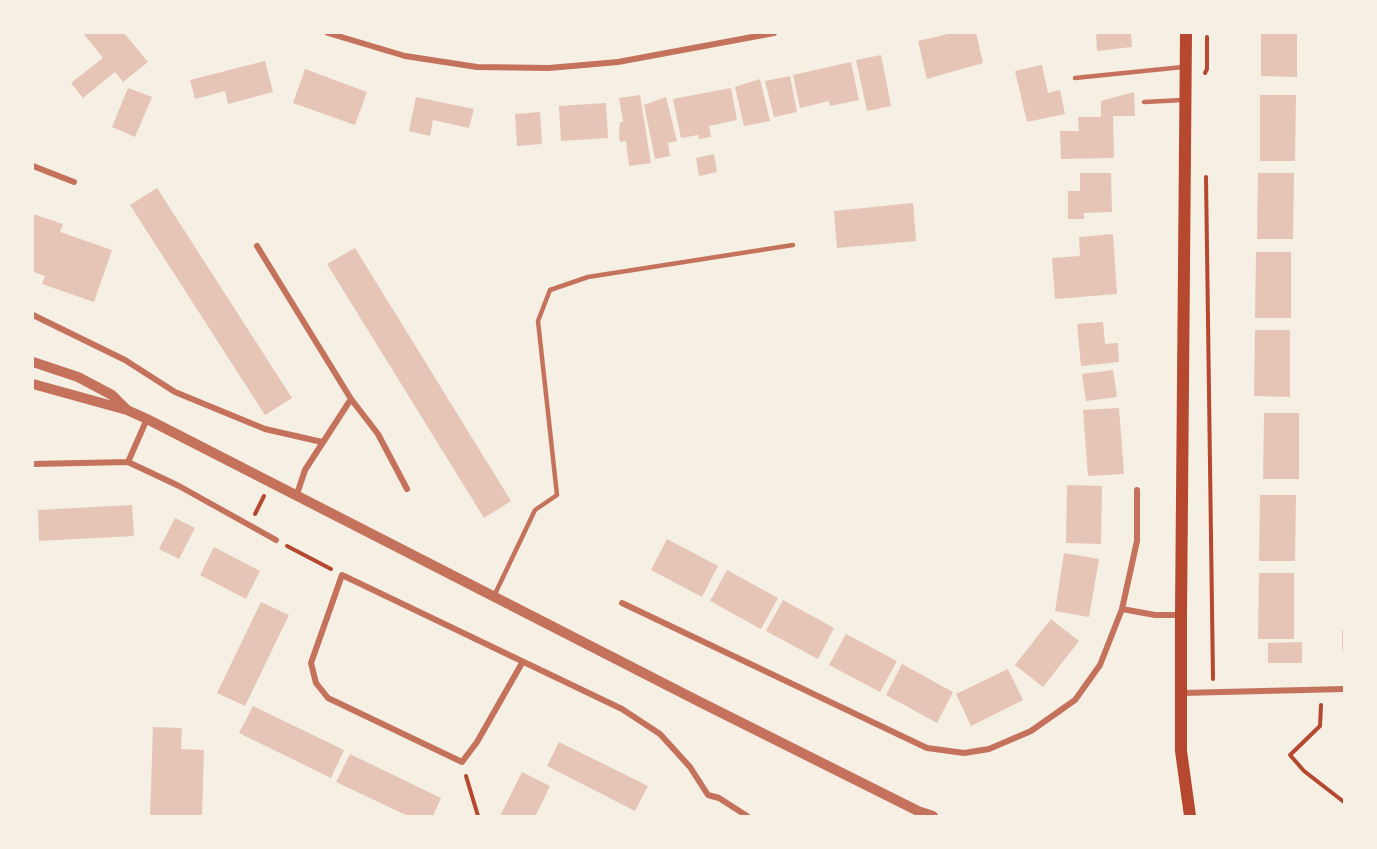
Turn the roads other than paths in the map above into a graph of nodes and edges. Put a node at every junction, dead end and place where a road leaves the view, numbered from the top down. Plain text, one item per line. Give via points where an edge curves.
1 (328, 33) edge
2 (774, 33) edge
3 (1186, 33) edge
4 (1186, 67) junction
5 (1075, 78) dead end
6 (1186, 100) junction
7 (1144, 102) dead end
8 (33, 166) edge
9 (74, 182) dead end
10 (793, 245) dead end
11 (257, 246) dead end
12 (33, 315) edge
13 (33, 362) edge
14 (33, 384) edge
15 (351, 399) junction
16 (127, 410) junction
17 (147, 419) junction
18 (322, 442) junction
19 (128, 462) junction
20 (33, 464) edge
21 (407, 489) dead end
22 (1137, 490) dead end
23 (297, 494) junction
24 (276, 540) road end
25 (494, 596) junction
26 (622, 603) dead end
27 (1122, 609) junction
28 (1180, 615) junction
29 (522, 663) junction
30 (1344, 689) edge
31 (1181, 693) junction
32 (747, 816) edge
33 (933, 816) edge
34 (1190, 816) edge

1 - 2 street via 405,56 477,67 549,68 618,63
3 - 4 main road
4 - 5 lane
4 - 6 main road
6 - 7 lane
6 - 28 main road
8 - 9 street
10 - 25 lane via 588,277 550,290 538,321 557,495 535,510
11 - 15 street
12 - 18 street via 125,360 175,392 266,429
13 - 16 street via 78,377 112,395
14 - 16 street
15 - 18 street
15 - 21 street via 378,434
16 - 17 street
17 - 19 street
17 - 23 street
18 - 23 street via 305,470
19 - 20 street
19 - 24 street
22 - 27 street via 1137,541
23 - 25 street
25 - 33 street
26 - 27 street via 927,748 964,753 990,749 1030,731 1075,700 1100,666
27 - 28 street
28 - 31 main road
29 - 29 street via 342,575 311,663 316,683 328,698 462,762
29 - 32 street via 621,709 660,734 690,767 708,795
30 - 31 street
31 - 34 main road via 1181,751

